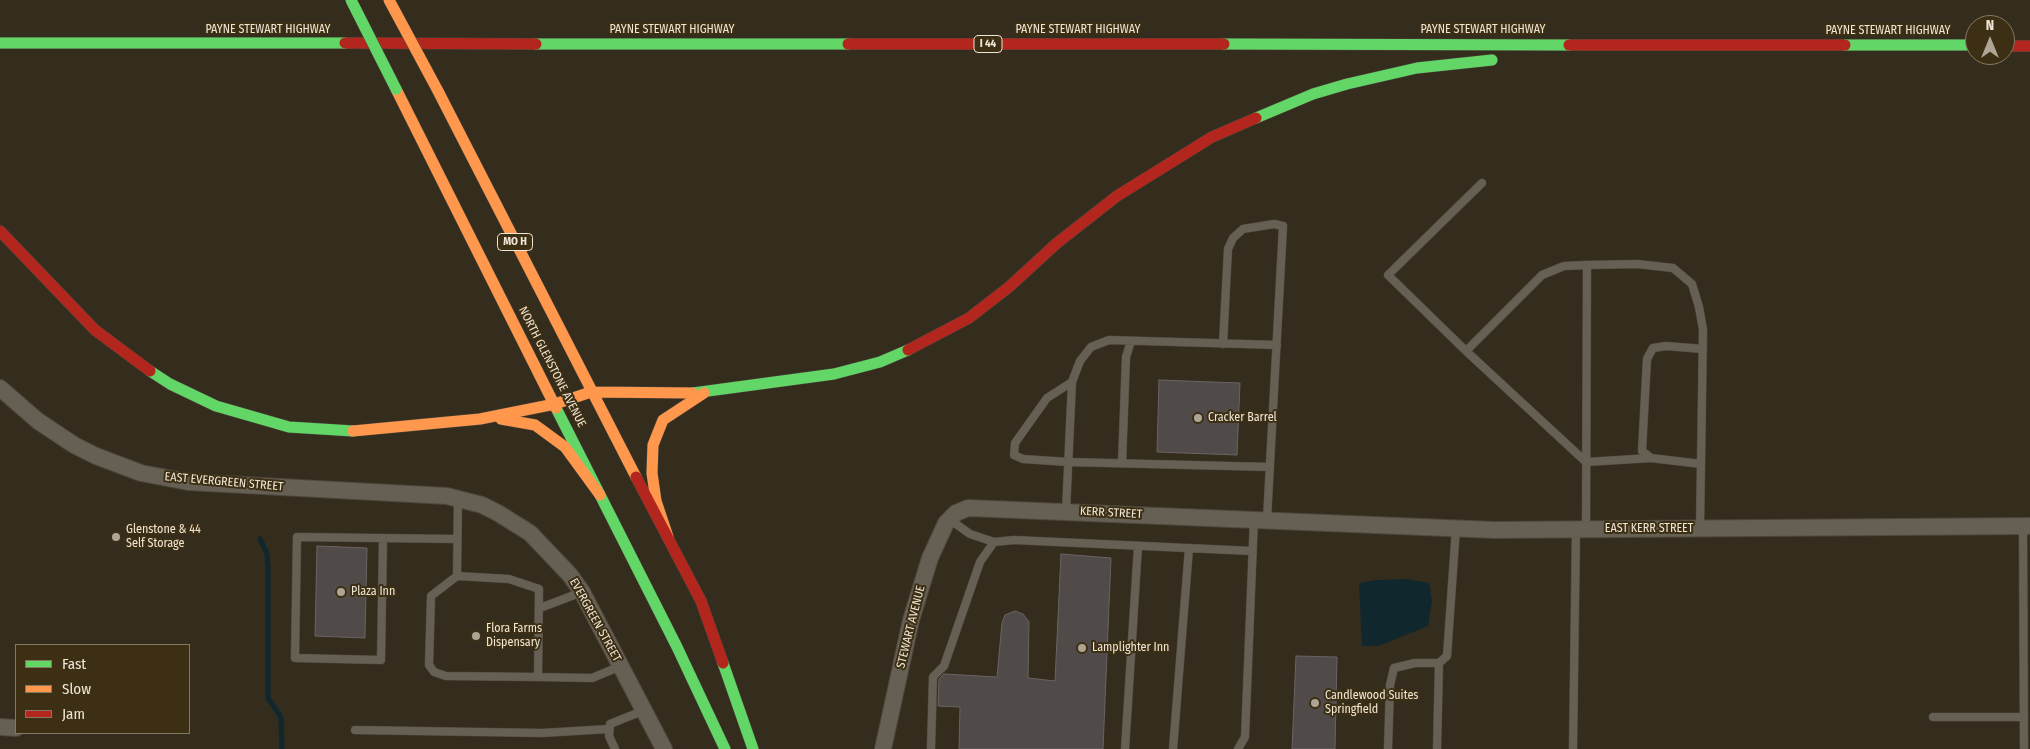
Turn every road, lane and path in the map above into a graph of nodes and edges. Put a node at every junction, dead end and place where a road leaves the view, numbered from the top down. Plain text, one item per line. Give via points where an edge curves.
1 (351, 0) edge
2 (390, 0) edge
3 (0, 43) edge
4 (1758, 44) junction
5 (1965, 45) edge
6 (2015, 46) edge
7 (2030, 46) edge
8 (1546, 57) dead end
9 (1507, 59) dead end
10 (1482, 183) dead end
11 (0, 231) edge
12 (1587, 265) junction
13 (1131, 341) junction
14 (1224, 344) junction
15 (1277, 345) junction
16 (1703, 349) junction
17 (1466, 351) junction
18 (1072, 382) junction
19 (0, 388) edge
20 (591, 392) junction
21 (704, 393) junction
22 (555, 404) junction
23 (480, 419) junction
24 (1651, 458) junction
25 (1068, 462) junction
26 (1586, 462) junction
27 (1122, 463) junction
28 (1701, 464) junction
29 (1270, 467) junction
30 (293, 488) joint
31 (600, 495) junction
32 (458, 498) junction
33 (1066, 511) junction
34 (953, 516) junction
35 (1260, 519) junction
36 (2026, 526) edge
37 (1456, 528) junction
38 (1700, 528) junction
39 (1581, 529) junction
40 (668, 537) junction
41 (383, 539) junction
42 (458, 539) junction
43 (994, 542) junction
44 (1138, 546) junction
45 (1189, 548) junction
46 (1252, 551) junction
47 (457, 576) junction
48 (582, 592) junction
49 (540, 608) junction
50 (1439, 663) junction
51 (621, 666) junction
52 (538, 677) junction
53 (2027, 683) edge
54 (645, 710) junction
55 (1933, 717) dead end
56 (2024, 717) junction
57 (0, 727) edge
58 (15, 728) edge
59 (608, 729) junction
60 (355, 730) dead end
61 (615, 749) edge
62 (664, 749) edge
63 (724, 749) edge
64 (754, 749) edge
65 (883, 749) edge
66 (931, 749) edge
67 (1125, 749) edge
68 (1173, 749) edge
69 (1238, 749) edge
70 (1388, 749) edge
71 (1437, 749) edge
72 (1573, 749) edge
73 (2024, 749) edge

1 - 22 main road, NORTH GLENSTONE AVENUE, bridge
2 - 20 main road, NORTH GLENSTONE AVENUE / MO H, bridge
3 - 4 main road, PAYNE STEWART HIGHWAY / I 44
4 - 5 main road, PAYNE STEWART HIGHWAY / I 44
4 - 8 main road
6 - 7 main road
9 - 21 main road via 1452,63 1382,75 1313,94 1245,121 1180,155 1117,196 1057,243 989,304 947,332 880,362 834,374
10 - 17 lane via 1388,275
11 - 23 main road via 95,330 148,370 216,406 280,425 338,431
12 - 16 lane via 1637,264 1673,268 1692,284 1700,307
12 - 17 lane via 1564,266 1542,275
12 - 26 lane
13 - 14 lane
13 - 18 lane via 1109,340 1091,347 1080,361
13 - 27 lane via 1126,357
14 - 15 lane
14 - 15 lane via 1228,249 1232,238 1243,229 1274,224 1283,226
15 - 29 lane
16 - 24 lane via 1653,348 1647,359 1642,450
16 - 28 lane
17 - 26 lane
18 - 25 lane
18 - 25 lane via 1047,398 1015,442 1014,455 1023,459
19 - 30 street, EAST EVERGREEN STREET via 53,432 118,465 188,482
20 - 21 main road
20 - 22 main road
20 - 40 main road, NORTH GLENSTONE AVENUE / MO H
21 - 40 main road via 663,420 653,445 656,501
22 - 23 main road
22 - 31 main road, NORTH GLENSTONE AVENUE
23 - 31 main road via 505,419 535,425 565,447
24 - 26 lane
24 - 28 lane
25 - 27 lane
25 - 33 lane
26 - 39 lane
27 - 29 lane
28 - 38 lane
29 - 35 lane
30 - 32 street, EVERGREEN STREET
31 - 63 main road, NORTH GLENSTONE AVENUE via 677,647
32 - 42 lane
32 - 48 street, EVERGREEN STREET via 498,513 530,533 558,560
33 - 34 street, KERR STREET via 974,508
33 - 35 street, KERR STREET
34 - 43 lane via 970,534
34 - 65 street, STEWART AVENUE via 942,528 920,588
35 - 37 street, EAST KERR STREET
35 - 46 lane
36 - 38 street, EAST KERR STREET
36 - 53 lane
37 - 39 street, EAST KERR STREET
37 - 50 lane via 1447,656
38 - 39 street, EAST KERR STREET
39 - 72 lane
40 - 64 main road, NORTH GLENSTONE AVENUE via 701,601
41 - 41 lane via 297,537 295,658 381,660
41 - 42 lane
42 - 47 lane
43 - 44 lane
43 - 66 lane via 980,562 944,666 933,677
44 - 45 lane
44 - 67 lane
45 - 46 lane
45 - 68 lane
46 - 69 lane via 1245,737
47 - 49 lane via 508,579 539,589
47 - 52 lane via 431,596 429,665 434,672 446,676
48 - 49 lane
48 - 51 street, EVERGREEN STREET
49 - 52 lane
50 - 70 lane via 1415,663 1394,668 1390,685
50 - 71 lane
51 - 52 lane via 592,678
51 - 54 street, EVERGREEN STREET
53 - 56 lane
54 - 59 lane via 610,724
54 - 62 street, EVERGREEN STREET
55 - 56 lane
56 - 73 lane
57 - 58 street
59 - 60 lane via 542,733
59 - 61 lane

